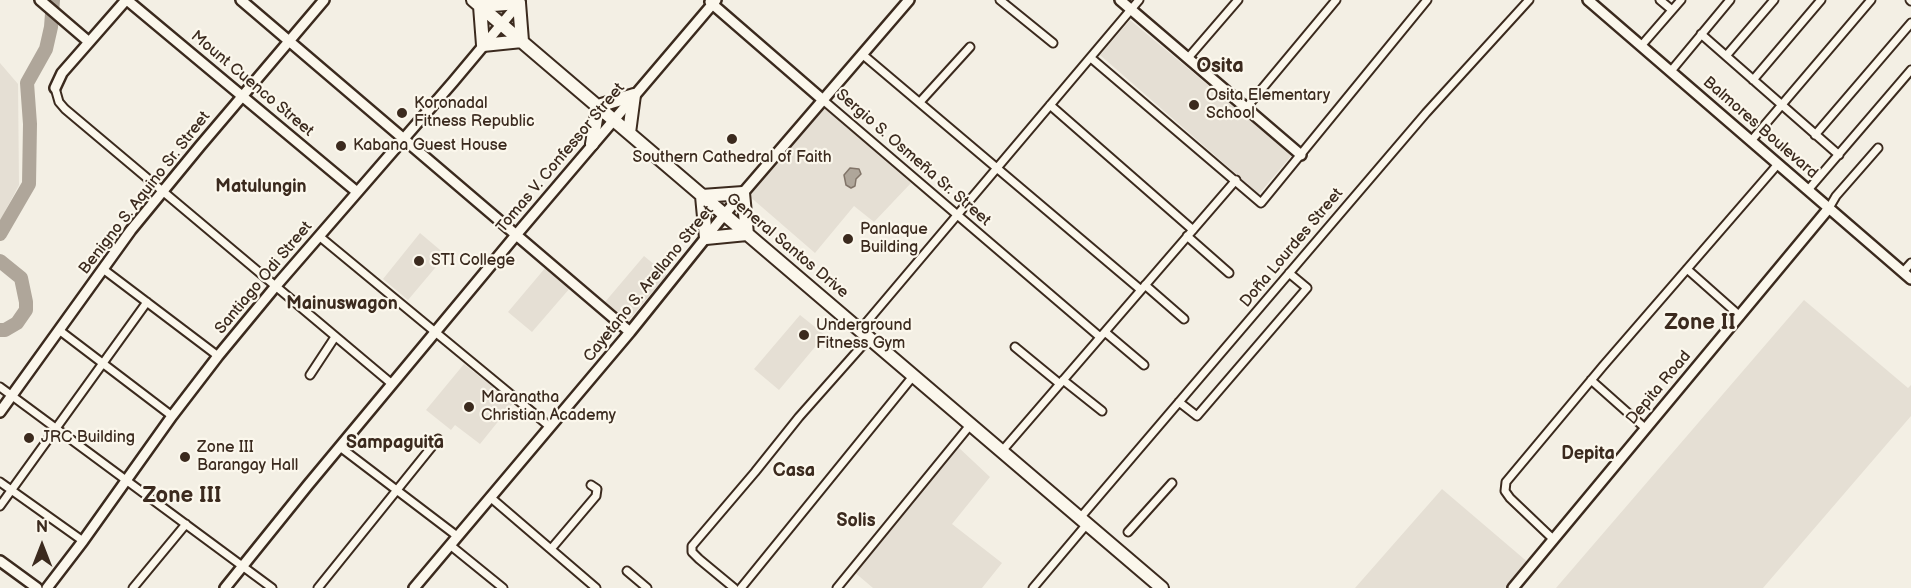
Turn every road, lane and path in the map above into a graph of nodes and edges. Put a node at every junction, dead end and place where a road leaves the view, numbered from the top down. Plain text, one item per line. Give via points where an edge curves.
1 (40, 0) edge
2 (127, 0) edge
3 (241, 0) edge
4 (324, 0) edge
5 (909, 0) edge
6 (1000, 0) edge
7 (1120, 0) edge
8 (1139, 0) edge
9 (1238, 0) edge
10 (1336, 0) edge
11 (1427, 0) edge
12 (1529, 0) edge
13 (1588, 0) edge
14 (1660, 0) edge
15 (1681, 0) edge
16 (1730, 0) edge
17 (1774, 0) edge
18 (1821, 0) edge
19 (1871, 0) edge
20 (520, 1) edge
21 (712, 1) edge
22 (477, 3) edge
23 (1131, 9) junction
24 (1672, 10) junction
25 (1911, 23) edge
26 (501, 24) junction
27 (1701, 34) junction
28 (288, 41) junction
29 (89, 42) junction
30 (522, 42) junction
31 (1053, 44) dead end
32 (483, 45) junction
33 (1641, 45) junction
34 (970, 47) dead end
35 (862, 54) junction
36 (1726, 56) junction
37 (1091, 58) junction
38 (1188, 58) junction
39 (1911, 70) edge
40 (1671, 71) junction
41 (1753, 80) junction
42 (55, 88) joint
43 (634, 95) junction
44 (242, 96) junction
45 (823, 100) junction
46 (920, 102) junction
47 (1050, 105) junction
48 (1782, 105) junction
49 (598, 106) junction
50 (1246, 108) junction
51 (613, 119) junction
52 (629, 133) junction
53 (1815, 135) junction
54 (403, 139) junction
55 (1751, 141) junction
56 (592, 144) junction
57 (1878, 148) dead end
58 (1301, 155) junction
59 (1839, 155) junction
60 (1778, 164) junction
61 (997, 168) junction
62 (1236, 180) junction
63 (1808, 190) junction
64 (163, 191) junction
65 (357, 192) junction
66 (743, 193) junction
67 (702, 196) junction
68 (1828, 208) junction
69 (724, 215) junction
70 (957, 215) junction
71 (1190, 233) junction
72 (747, 234) junction
73 (516, 235) junction
74 (319, 236) junction
75 (706, 238) junction
76 (1911, 263) edge
77 (102, 269) junction
78 (1687, 269) junction
79 (1903, 272) junction
80 (1229, 273) dead end
81 (1289, 273) junction
82 (1911, 279) edge
83 (275, 287) junction
84 (1143, 287) junction
85 (147, 302) junction
86 (1740, 316) junction
87 (1184, 319) dead end
88 (59, 330) junction
89 (630, 332) junction
90 (435, 333) junction
91 (864, 334) junction
92 (1103, 335) junction
93 (335, 337) junction
94 (1015, 347) dead end
95 (218, 356) junction
96 (104, 363) junction
97 (1144, 365) dead end
98 (310, 375) dead end
99 (914, 375) junction
100 (1591, 380) junction
101 (1062, 382) junction
102 (392, 384) junction
103 (0, 387) edge
104 (12, 395) junction
105 (1179, 402) junction
106 (1102, 411) dead end
107 (0, 412) edge
108 (172, 416) junction
109 (971, 424) junction
110 (549, 426) junction
111 (56, 428) junction
112 (1645, 428) junction
113 (438, 440) dead end
114 (340, 447) junction
115 (1002, 451) junction
116 (126, 479) junction
117 (0, 482) edge
118 (1172, 483) dead end
119 (591, 485) dead end
120 (397, 489) junction
121 (12, 490) junction
122 (490, 497) junction
123 (0, 506) edge
124 (1083, 521) junction
125 (186, 524) junction
126 (1128, 532) dead end
127 (457, 536) junction
128 (1553, 539) junction
129 (83, 541) junction
130 (450, 545) junction
131 (551, 549) junction
132 (0, 561) edge
133 (242, 566) junction
134 (627, 571) dead end
135 (37, 588) edge
136 (47, 588) edge
137 (133, 588) edge
138 (225, 588) edge
139 (272, 588) edge
140 (318, 588) edge
141 (414, 588) edge
142 (501, 588) edge
143 (596, 588) edge
144 (647, 588) edge
145 (734, 588) edge
146 (741, 588) edge
147 (837, 588) edge
148 (1033, 588) edge
149 (1162, 588) edge
150 (1513, 588) edge

1 - 29 street
2 - 29 street
2 - 44 street, Mount Cuenco Street
3 - 28 street
4 - 28 street, Benigno S. Aquino Sr. Street
5 - 35 street, Cayetano S. Arellano Street
6 - 31 street
7 - 23 street
8 - 23 street
9 - 38 street
10 - 50 street
11 - 58 street
12 - 81 street, Doña Lourdes Street
13 - 33 street, Balmores Boulevard
14 - 24 street
15 - 24 street
16 - 27 street
17 - 36 street
18 - 41 street
19 - 48 street
20 - 22 highway
20 - 26 street, Santiago Odi Street
20 - 30 highway
21 - 43 street, Tomas V. Confessor Street
21 - 45 street, Sergio S. Osmeña Sr. Street
22 - 26 highway, General Santos Drive
22 - 32 highway
23 - 37 street
23 - 38 street
24 - 33 street
25 - 53 street
26 - 30 highway, General Santos Drive
26 - 32 street, Santiago Odi Street
27 - 36 street
27 - 40 street
28 - 44 street, Benigno S. Aquino Sr. Street
28 - 54 street
29 - 42 street via 62,73
30 - 32 highway
30 - 49 highway, General Santos Drive
32 - 54 street, Santiago Odi Street
33 - 40 street, Balmores Boulevard
34 - 46 street
35 - 45 street, Cayetano S. Arellano Street
35 - 46 street
36 - 41 street
37 - 47 street
37 - 62 street
38 - 50 street
39 - 59 street
40 - 55 street, Balmores Boulevard
41 - 48 street
42 - 64 street via 65,110
43 - 49 highway
43 - 51 street, Tomas V. Confessor Street
43 - 52 highway
44 - 64 street, Benigno S. Aquino Sr. Street
44 - 65 street, Mount Cuenco Street
45 - 66 street, Cayetano S. Arellano Street
45 - 70 street, Sergio S. Osmeña Sr. Street
46 - 61 street
47 - 61 street
47 - 71 street
48 - 53 street
48 - 55 street
49 - 51 highway, General Santos Drive
49 - 56 highway
50 - 58 street
51 - 52 highway, General Santos Drive
51 - 56 street, Tomas V. Confessor Street
52 - 67 highway, General Santos Drive
53 - 59 street
54 - 65 street, Santiago Odi Street
54 - 73 street
55 - 60 street, Balmores Boulevard
56 - 73 street, Tomas V. Confessor Street
57 - 68 street
58 - 62 street via 1261,203
59 - 63 street
60 - 63 street, Balmores Boulevard
60 - 78 street
61 - 70 street
61 - 84 street
62 - 71 street
63 - 68 street, Balmores Boulevard
64 - 77 street, Benigno S. Aquino Sr. Street
64 - 83 street
65 - 74 street, Santiago Odi Street
66 - 67 highway
66 - 69 street, Cayetano S. Arellano Street
66 - 72 highway
67 - 69 highway, General Santos Drive
67 - 75 highway
68 - 79 street, Balmores Boulevard
68 - 86 street, Depita Road
69 - 72 highway, General Santos Drive
69 - 75 street, Cayetano S. Arellano Street
70 - 91 street
70 - 92 street, Sergio S. Osmeña Sr. Street
71 - 80 street
71 - 84 street
72 - 75 highway
72 - 91 highway, General Santos Drive
73 - 89 street
73 - 90 street, Tomas V. Confessor Street
74 - 83 street, Santiago Odi Street
74 - 90 street
75 - 89 street, Cayetano S. Arellano Street
76 - 79 street
77 - 85 street
77 - 88 street, Benigno S. Aquino Sr. Street
78 - 86 street
78 - 100 street
79 - 82 street, Balmores Boulevard
81 - 105 street, Doña Lourdes Street
81 - 105 street via 1307,288 1197,416
83 - 93 street
83 - 95 street, Santiago Odi Street
84 - 87 street
84 - 92 street
85 - 95 street
85 - 96 street
86 - 112 street, Depita Road
88 - 96 street
88 - 104 street, Benigno S. Aquino Sr. Street
89 - 110 street, Cayetano S. Arellano Street
90 - 102 street, Tomas V. Confessor Street
90 - 110 street
91 - 99 highway, General Santos Drive
91 - 145 street via 854,355 694,543 692,552
92 - 97 street, Sergio S. Osmeña Sr. Street
92 - 101 street
93 - 98 street
93 - 102 street
94 - 101 street
95 - 108 street, Santiago Odi Street
96 - 108 street
96 - 111 street
99 - 109 highway, General Santos Drive
99 - 146 street
100 - 112 street
100 - 128 street via 1505,486 1510,498
101 - 106 street
101 - 115 street
102 - 114 street, Tomas V. Confessor Street
103 - 104 street
104 - 107 street, Benigno S. Aquino Sr. Street
104 - 111 street
105 - 124 street, Doña Lourdes Street
108 - 116 street, Santiago Odi Street
109 - 115 highway, General Santos Drive
109 - 147 street
110 - 122 street, Cayetano S. Arellano Street
111 - 116 street
111 - 121 street
112 - 128 street, Depita Road
113 - 120 street
114 - 120 street
114 - 133 street, Tomas V. Confessor Street
115 - 124 highway, General Santos Drive
116 - 125 street
116 - 129 street, Santiago Odi Street
117 - 121 street
118 - 126 street
119 - 131 street via 597,489 596,496
120 - 127 street
120 - 140 street
121 - 123 street
121 - 129 street
122 - 127 street, Cayetano S. Arellano Street
122 - 131 street
124 - 148 street, Doña Lourdes Street
124 - 149 highway, General Santos Drive
125 - 133 street
125 - 137 street
127 - 130 street, Cayetano S. Arellano Street
128 - 150 street, Depita Road
129 - 136 street, Santiago Odi Street
130 - 141 street, Cayetano S. Arellano Street
130 - 142 street
131 - 143 street
132 - 135 street
133 - 138 street, Tomas V. Confessor Street
133 - 139 street
134 - 144 street

